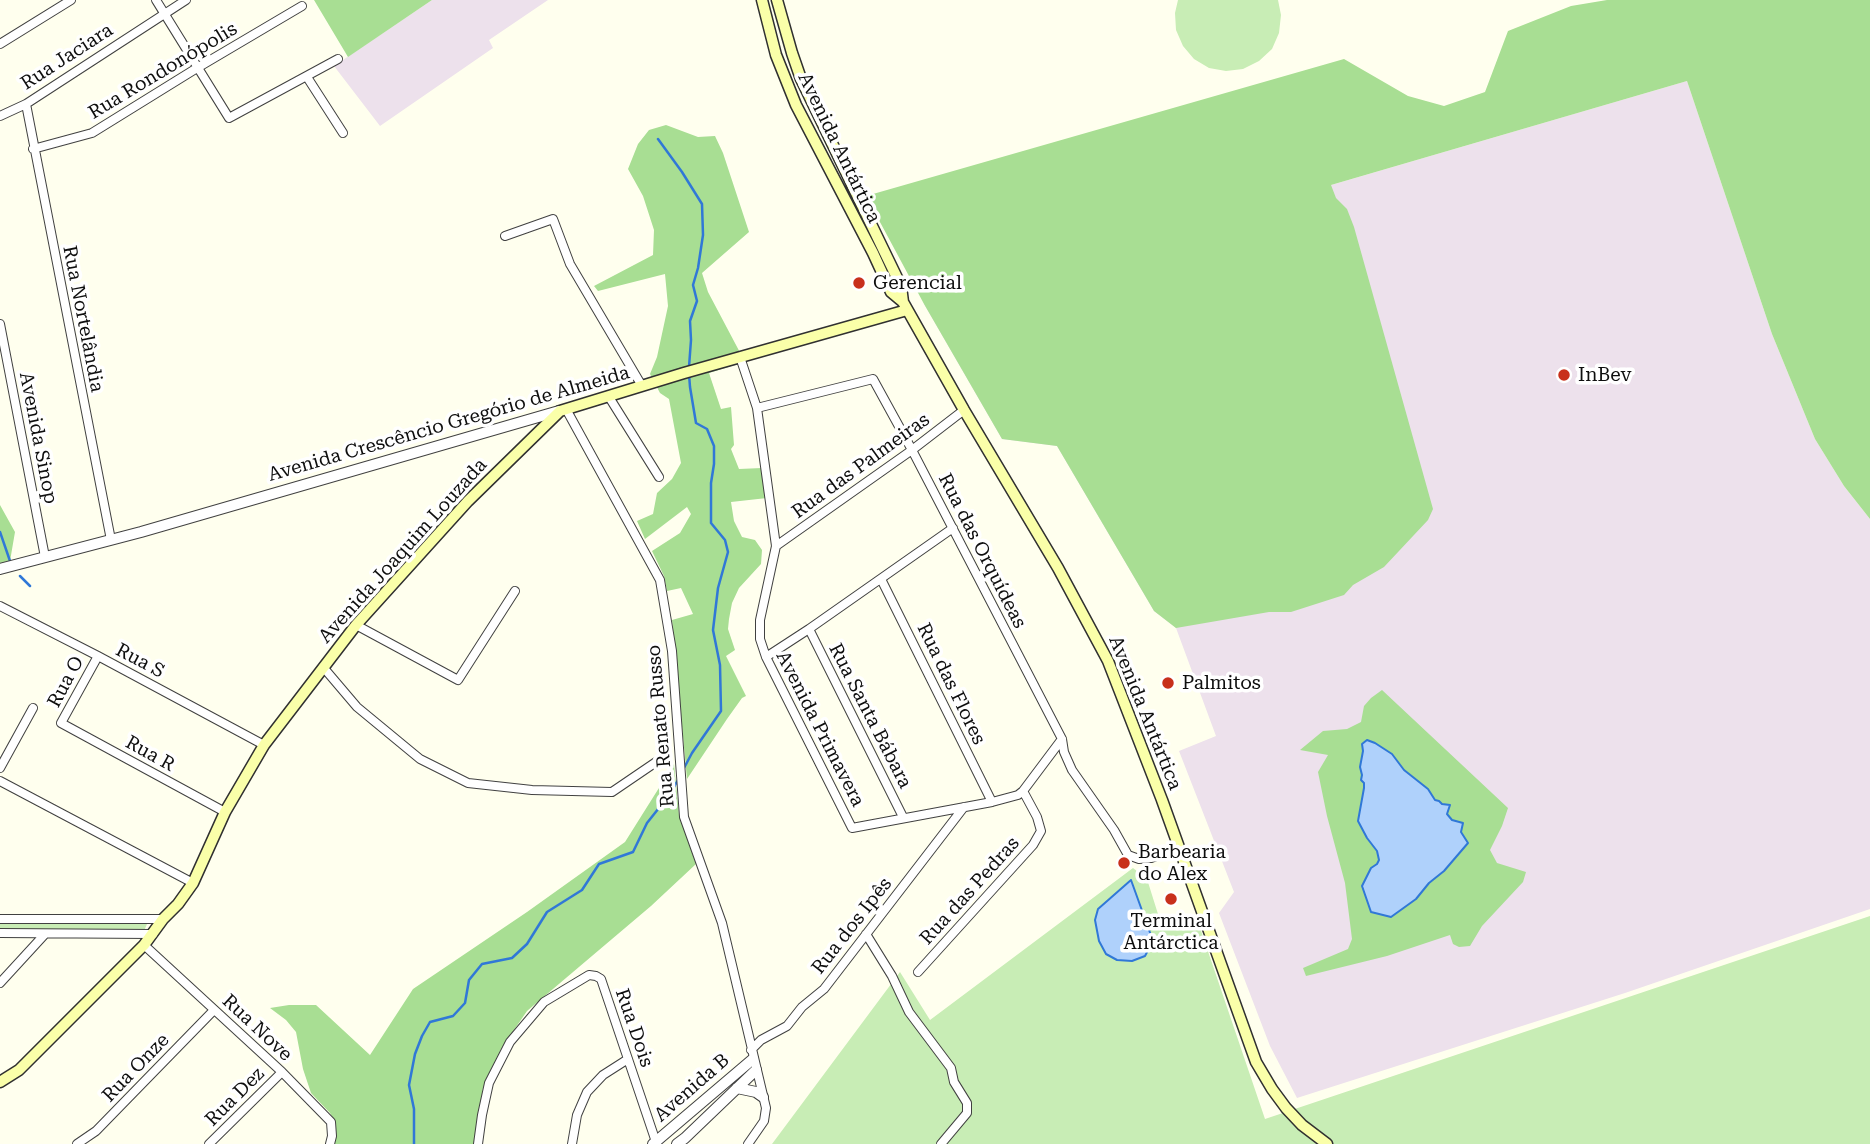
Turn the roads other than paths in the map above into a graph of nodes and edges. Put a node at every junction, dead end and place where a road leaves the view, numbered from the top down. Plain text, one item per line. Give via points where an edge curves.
1 (71, 0) edge
2 (156, 0) edge
3 (186, 0) edge
4 (762, 0) edge
5 (777, 0) edge
6 (302, 6) dead end
7 (163, 13) junction
8 (0, 44) edge
9 (338, 59) dead end
10 (778, 60) junction
11 (197, 68) junction
12 (307, 77) junction
13 (812, 102) junction
14 (26, 104) junction
15 (0, 116) edge
16 (343, 133) dead end
17 (33, 149) junction
18 (505, 236) dead end
19 (905, 306) junction
20 (0, 324) edge
21 (740, 356) junction
22 (642, 386) junction
23 (609, 397) junction
24 (757, 408) junction
25 (563, 410) junction
26 (964, 410) junction
27 (912, 450) junction
28 (659, 477) dead end
29 (953, 528) junction
30 (111, 540) junction
31 (776, 546) junction
32 (45, 557) junction
33 (0, 569) edge
34 (881, 579) junction
35 (515, 591) dead end
36 (1, 608) edge
37 (356, 625) junction
38 (809, 629) junction
39 (98, 656) junction
40 (766, 657) junction
41 (323, 667) junction
42 (33, 708) dead end
43 (61, 723) joint
44 (1062, 739) junction
45 (264, 745) junction
46 (659, 760) dead end
47 (0, 768) edge
48 (0, 781) edge
49 (1023, 791) junction
50 (992, 802) junction
51 (964, 807) junction
52 (225, 812) junction
53 (903, 817) junction
54 (1179, 848) junction
55 (193, 883) junction
56 (0, 919) edge
57 (163, 919) junction
58 (0, 933) edge
59 (45, 933) junction
60 (153, 933) junction
61 (866, 934) junction
62 (144, 944) junction
63 (918, 972) dead end
64 (0, 983) edge
65 (214, 1010) junction
66 (628, 1059) junction
67 (753, 1060) junction
68 (282, 1072) junction
69 (0, 1082) edge
70 (737, 1088) junction
71 (763, 1097) junction
72 (655, 1143) edge
73 (77, 1144) edge
74 (209, 1144) edge
75 (330, 1144) edge
76 (478, 1144) edge
77 (572, 1144) edge
78 (677, 1144) edge
79 (748, 1144) edge
80 (942, 1144) edge
81 (1327, 1144) edge

1 - 8 street
2 - 7 street
3 - 7 street, Rua Jaciara
4 - 10 main road, Avenida Antártica
5 - 13 main road, Avenida Antártica
6 - 11 street, Rua Rondonópolis
7 - 11 street
7 - 14 street, Rua Jaciara
9 - 12 street
10 - 13 main road
10 - 19 main road, Avenida Antártica via 808,131 891,292
11 - 12 street via 229,118
11 - 17 street, Rua Rondonópolis via 92,133
12 - 16 street
13 - 19 main road, Avenida Antártica via 901,286
14 - 15 street, Rua Jaciara
14 - 17 street, Rua Nortelândia
17 - 30 street, Rua Nortelândia
18 - 22 street via 553,219 570,264
19 - 21 main road, Avenida Crescêncio Gregório de Almeida
19 - 26 main road, Avenida Antártica
20 - 32 street, Avenida Sinop
21 - 22 main road, Avenida Crescêncio Gregório de Almeida
21 - 24 street, Avenida Primavera
22 - 23 main road, Avenida Crescêncio Gregório de Almeida
23 - 25 main road, Avenida Crescêncio Gregório de Almeida
23 - 28 street
24 - 27 street, Rua das Orquídeas via 873,379
24 - 31 street, Avenida Primavera
25 - 30 street, Avenida Crescêncio Gregório de Almeida
25 - 37 main road, Avenida Joaquim Louzada via 468,501
25 - 67 street, Rua Renato Russo via 660,580 671,650 684,817 722,923
26 - 27 street, Rua das Palmeiras
26 - 54 main road, Avenida Antártica via 1103,651
27 - 29 street, Rua das Orquídeas
27 - 31 street, Rua das Palmeiras
29 - 34 street
29 - 44 street, Rua das Orquídeas
30 - 32 street, Avenida Crescêncio Gregório de Almeida
31 - 40 street, Avenida Primavera via 760,620
32 - 33 street, Avenida Crescêncio Gregório de Almeida
34 - 38 street
34 - 50 street, Rua das Flores
35 - 37 street via 458,680
36 - 39 street, Rua S
37 - 41 main road, Avenida Joaquim Louzada
38 - 40 street
38 - 53 street, Rua Santa Bábara
39 - 43 street, Rua O
39 - 45 street, Rua S
40 - 53 street, Avenida Primavera via 852,828
41 - 45 main road, Avenida Joaquim Louzada
41 - 46 street via 357,707 420,759 468,783 612,792
42 - 47 street
43 - 52 street, Rua R
44 - 49 street
44 - 54 street, Rua das Orquídeas via 1072,769 1128,855 1151,858
45 - 52 main road, Avenida Joaquim Louzada
48 - 55 street
49 - 50 street
49 - 63 street, Rua das Pedras via 1041,831 1033,845
50 - 51 street
51 - 53 street
51 - 61 street, Rua dos Ipês
52 - 55 main road, Avenida Joaquim Louzada
54 - 81 main road, Avenida Antártica via 1256,1062 1286,1108
55 - 57 main road, Avenida Joaquim Louzada
56 - 57 street
57 - 60 main road, Avenida Joaquim Louzada
58 - 59 street
59 - 60 street
59 - 64 street
60 - 62 main road, Avenida Joaquim Louzada
61 - 67 street, Rua dos Ipês via 792,1022 761,1040
61 - 80 street via 909,1012 951,1068 967,1103 967,1113
62 - 65 street, Rua Nove
62 - 69 main road, Avenida Joaquim Louzada via 19,1069
65 - 68 street, Rua Nove
65 - 73 street, Rua Onze via 96,1131
66 - 72 street, Rua Dois
66 - 76 street, Rua Dois via 601,979 589,975 544,1002 510,1042 489,1083
66 - 77 street via 587,1092 576,1115
67 - 70 street, Avenida B
67 - 71 street, Rua Renato Russo
67 - 72 street, Avenida B
68 - 74 street, Rua Dez
68 - 75 street, Rua Nove via 331,1122
70 - 71 street
70 - 78 street, Avenida B
71 - 79 street via 766,1115

